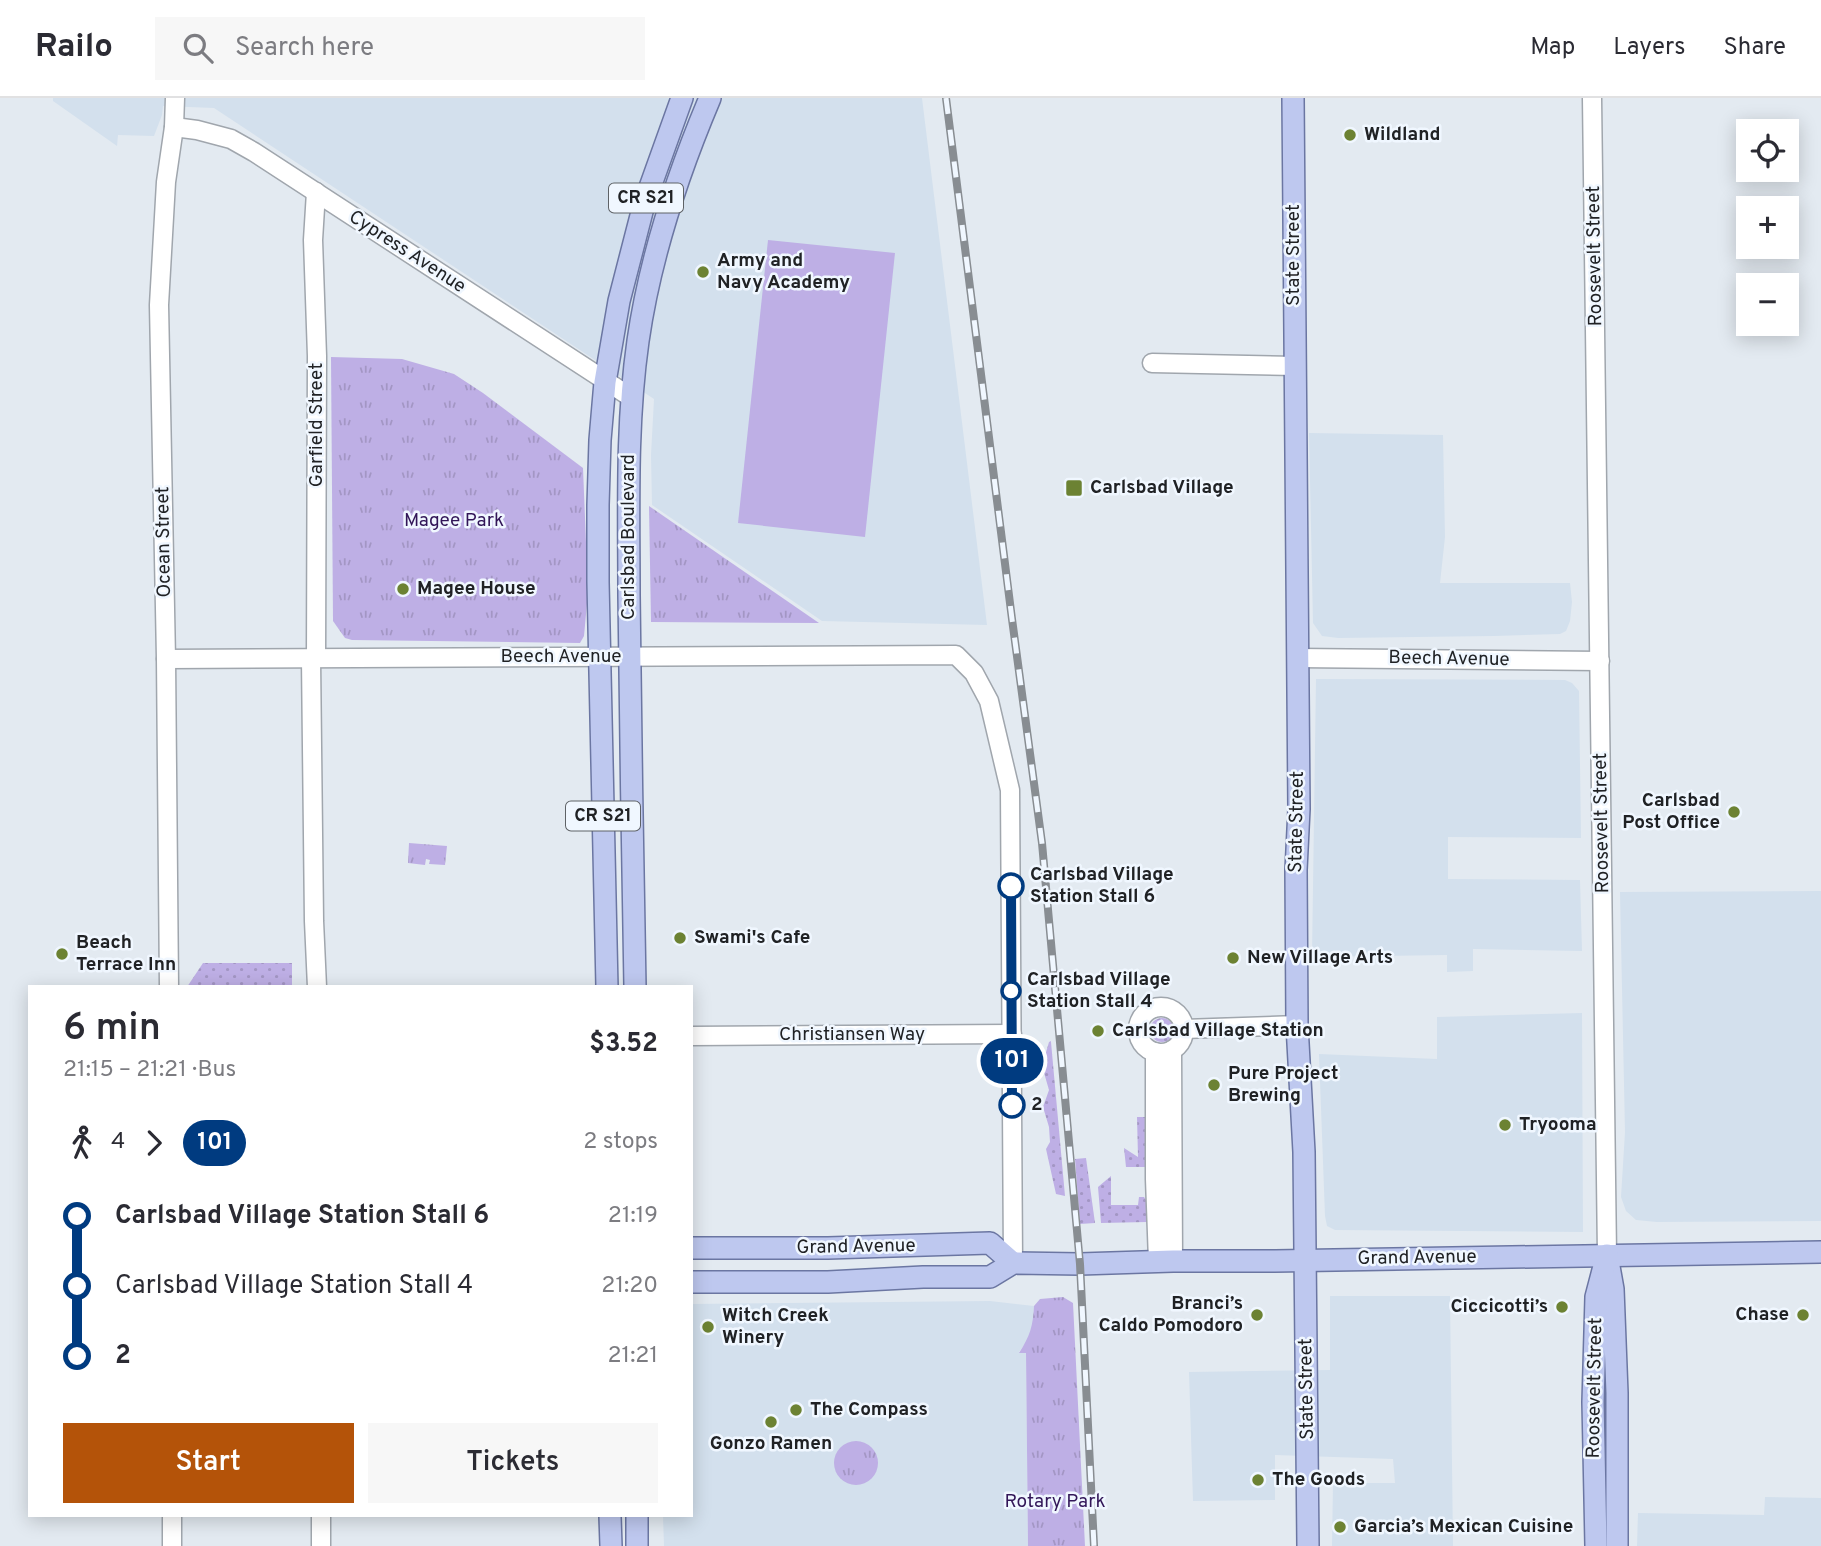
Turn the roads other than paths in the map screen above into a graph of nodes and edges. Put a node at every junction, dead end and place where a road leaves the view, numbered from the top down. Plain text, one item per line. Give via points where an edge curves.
1 (175, 98) edge
2 (682, 98) edge
3 (710, 98) edge
4 (1293, 98) edge
5 (1592, 98) edge
6 (174, 127) junction
7 (316, 192) junction
8 (1152, 363) dead end
9 (1295, 366) junction
10 (605, 382) junction
11 (632, 398) junction
12 (600, 657) junction
13 (629, 657) junction
14 (1297, 657) junction
15 (166, 659) junction
16 (314, 659) junction
17 (1600, 661) junction
18 (169, 985) edge
19 (317, 985) edge
20 (607, 985) edge
21 (635, 985) edge
22 (1297, 1025) junction
23 (1184, 1030) junction
24 (1012, 1034) junction
25 (693, 1036) edge
26 (1164, 1051) junction
27 (693, 1248) edge
28 (1821, 1252) edge
29 (1607, 1255) junction
30 (1305, 1260) junction
31 (1165, 1261) junction
32 (1013, 1263) junction
33 (693, 1282) edge
34 (172, 1517) edge
35 (321, 1517) edge
36 (610, 1517) edge
37 (637, 1517) edge
38 (172, 1546) edge
39 (321, 1546) edge
40 (611, 1546) edge
41 (637, 1546) edge
42 (1308, 1546) edge
43 (1596, 1546) edge
44 (1617, 1546) edge

1 - 6 street, Ocean Street
2 - 10 main road, Carlsbad Boulevard / CR S21 via 643,204
3 - 11 main road, Carlsbad Boulevard / CR S21 via 669,205 651,272
4 - 9 main road, State Street
5 - 17 street, Roosevelt Street
6 - 7 street, Cypress Avenue via 231,139
6 - 15 street, Ocean Street via 159,305
7 - 10 street, Cypress Avenue
7 - 16 street, Garfield Street
8 - 9 street
9 - 14 main road, State Street
10 - 11 street, Cypress Avenue
10 - 12 main road, Carlsbad Boulevard / CR S21 via 598,505
11 - 13 main road, Carlsbad Boulevard / CR S21
12 - 13 street, Beech Avenue
12 - 16 street, Beech Avenue
12 - 20 main road, Carlsbad Boulevard / CR S21
13 - 21 main road, Carlsbad Boulevard / CR S21
13 - 24 street, Beech Avenue via 956,655 974,673 989,701 1010,790
14 - 17 street, Beech Avenue
14 - 22 main road, State Street
15 - 16 street, Beech Avenue
15 - 18 street, Ocean Street
16 - 19 street, Garfield Street
17 - 29 street, Roosevelt Street
22 - 23 street
22 - 30 main road, State Street
23 - 26 street via 1181,1041
23 - 26 street via 1171,1009 1158,1007 1144,1014 1138,1028 1142,1043
24 - 25 street, Christiansen Way
24 - 32 street
26 - 31 street via 1155,1179
27 - 32 main road, Grand Avenue via 990,1243
28 - 29 main road, Grand Avenue
29 - 30 main road, Grand Avenue
29 - 43 main road, Roosevelt Street via 1596,1297
29 - 44 main road via 1613,1289 1617,1393
30 - 31 main road, Grand Avenue
30 - 42 main road, State Street
31 - 32 main road, Grand Avenue
32 - 33 main road, Grand Avenue via 990,1277
34 - 38 street
35 - 39 street
36 - 40 main road
37 - 41 main road

